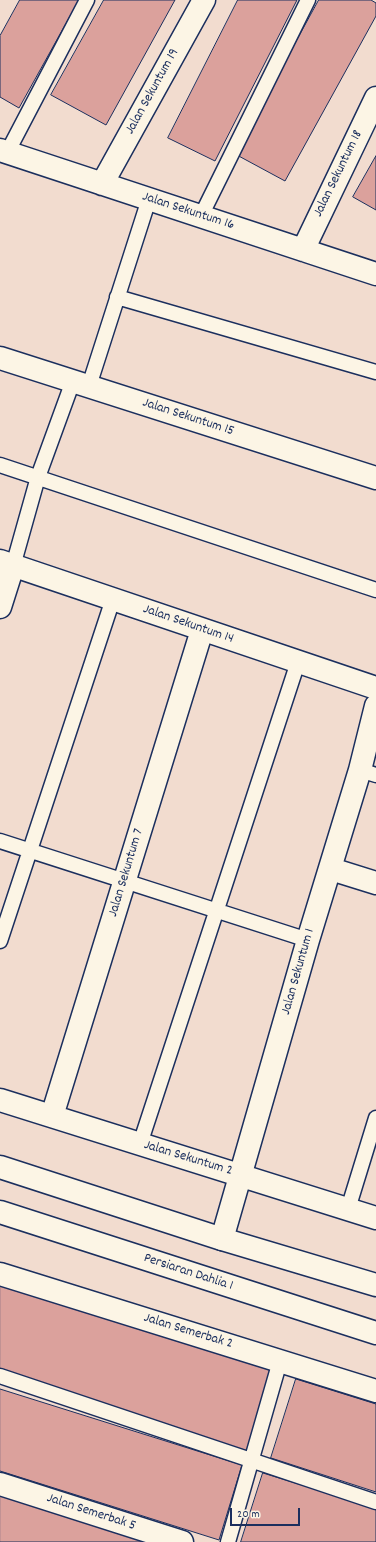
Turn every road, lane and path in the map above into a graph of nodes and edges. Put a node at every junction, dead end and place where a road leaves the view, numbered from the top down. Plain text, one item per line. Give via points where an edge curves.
1 (87, 0) edge
2 (204, 0) edge
3 (308, 0) edge
4 (376, 98) edge
5 (4, 152) edge
6 (102, 184) junction
7 (149, 199) junction
8 (201, 216) junction
9 (303, 250) junction
10 (376, 274) edge
11 (117, 297) junction
12 (0, 358) edge
13 (376, 372) edge
14 (81, 384) junction
15 (0, 465) edge
16 (38, 477) junction
17 (376, 478) edge
18 (7, 564) edge
19 (376, 590) edge
20 (113, 599) junction
21 (0, 607) edge
22 (202, 630) junction
23 (298, 662) junction
24 (376, 688) edge
25 (376, 706) edge
26 (368, 773) edge
27 (0, 841) edge
28 (30, 850) junction
29 (331, 869) junction
30 (124, 881) junction
31 (376, 883) edge
32 (217, 910) junction
33 (308, 940) junction
34 (0, 941) edge
35 (0, 1100) edge
36 (52, 1116) junction
37 (376, 1118) edge
38 (140, 1144) junction
39 (0, 1167) edge
40 (241, 1176) junction
41 (348, 1209) junction
42 (0, 1212) edge
43 (376, 1218) edge
44 (222, 1239) junction
45 (0, 1274) edge
46 (376, 1285) edge
47 (376, 1333) edge
48 (280, 1361) junction
49 (0, 1376) edge
50 (376, 1391) edge
51 (251, 1460) junction
52 (0, 1484) edge
53 (376, 1502) edge
54 (182, 1542) edge
55 (228, 1542) edge

1 - 5 lane
2 - 6 street, Jalan Sekuntum 19
3 - 8 lane
4 - 9 street, Jalan Sekuntum 18
5 - 6 street, Jalan Sekuntum 16
6 - 7 street, Jalan Sekuntum 16
7 - 8 street, Jalan Sekuntum 16
7 - 11 lane
8 - 9 street, Jalan Sekuntum 16
9 - 10 street, Jalan Sekuntum 16
11 - 13 lane
11 - 14 lane
12 - 14 street, Jalan Sekuntum 15
14 - 16 lane
14 - 17 street, Jalan Sekuntum 15
15 - 16 lane
16 - 18 lane
16 - 19 lane
18 - 20 street, Jalan Sekuntum 14
18 - 21 street
20 - 22 street, Jalan Sekuntum 14
20 - 28 lane
22 - 23 street, Jalan Sekuntum 14
22 - 30 street, Jalan Sekuntum 7
23 - 24 street, Jalan Sekuntum 14
23 - 32 lane
25 - 26 street, Jalan Sekuntum 1
26 - 29 street, Jalan Sekuntum 1
27 - 28 lane
28 - 30 lane
28 - 34 lane
29 - 31 street
29 - 33 street, Jalan Sekuntum 1
30 - 32 lane
30 - 36 street, Jalan Sekuntum 7
32 - 33 lane
32 - 38 lane
33 - 40 street, Jalan Sekuntum 1
35 - 36 street, Jalan Sekuntum 2
36 - 38 street, Jalan Sekuntum 2
37 - 41 lane
38 - 40 street, Jalan Sekuntum 2
39 - 44 street
40 - 41 street, Jalan Sekuntum 2
40 - 44 street, Jalan Sekuntum 1
41 - 43 street, Jalan Sekuntum 2
42 - 47 street, Persiaran Dahlia 1
44 - 46 street
45 - 48 street, Jalan Semerbak 2
48 - 50 street, Jalan Semerbak 2
48 - 51 lane
49 - 51 lane
51 - 53 lane
51 - 55 lane
52 - 54 street, Jalan Semerbak 5

